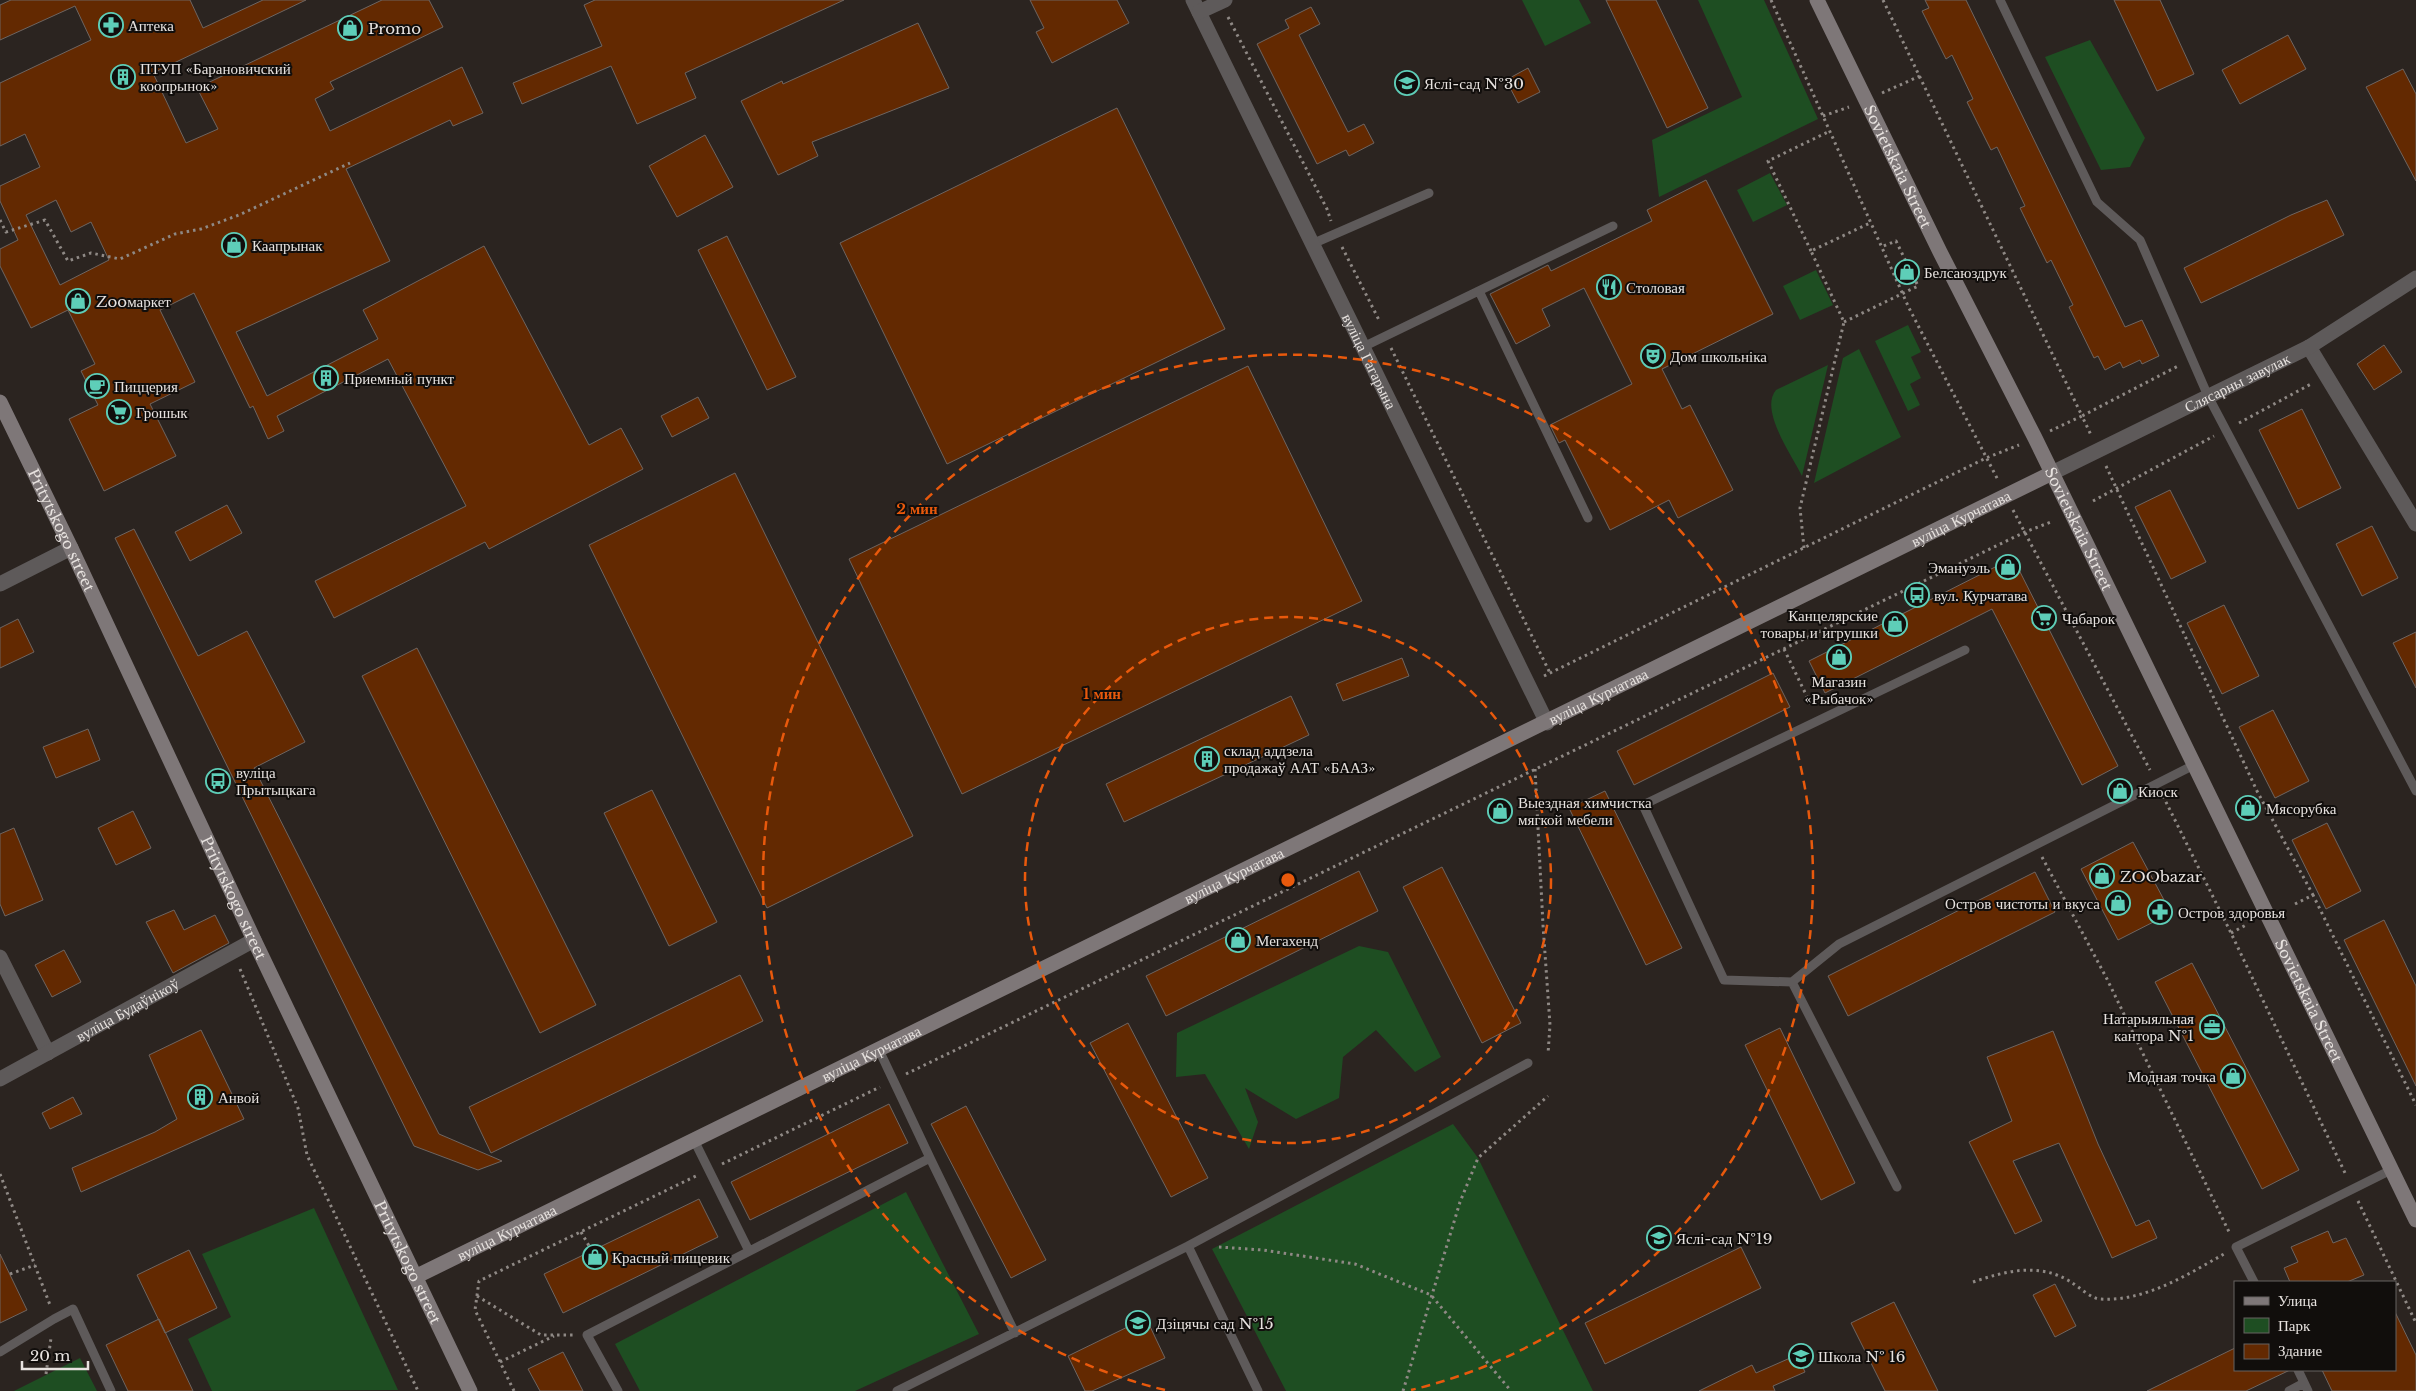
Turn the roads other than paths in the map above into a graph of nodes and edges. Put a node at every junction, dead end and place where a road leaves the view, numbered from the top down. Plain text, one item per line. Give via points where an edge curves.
1 (1224, 0) edge
2 (1818, 0) edge
3 (2000, 0) edge
4 (1196, 6) edge
5 (1429, 193) dead end
6 (1613, 226) dead end
7 (1312, 244) junction
8 (2416, 278) edge
9 (1479, 291) junction
10 (1363, 347) junction
11 (2309, 347) junction
12 (2208, 396) junction
13 (0, 402) edge
14 (2052, 473) junction
15 (1588, 518) dead end
16 (2416, 524) edge
17 (71, 548) junction
18 (0, 584) edge
19 (1965, 650) dead end
20 (1547, 723) junction
21 (2194, 765) junction
22 (2416, 791) edge
23 (254, 940) junction
24 (0, 957) edge
25 (1792, 982) junction
26 (879, 1050) junction
27 (48, 1053) junction
28 (1528, 1063) dead end
29 (0, 1079) edge
30 (694, 1140) junction
31 (930, 1158) junction
32 (2391, 1170) junction
33 (1897, 1187) dead end
34 (2416, 1220) edge
35 (1188, 1246) junction
36 (749, 1251) junction
37 (415, 1277) junction
38 (2253, 1281) edge
39 (1015, 1333) junction
40 (0, 1352) edge
41 (2298, 1371) edge
42 (2306, 1387) edge
43 (111, 1391) edge
44 (470, 1391) edge
45 (618, 1391) edge
46 (896, 1391) edge
47 (1258, 1391) edge
48 (2288, 1391) edge

1 - 4 street
2 - 14 main road, Sovietskaia Street
3 - 12 lane via 2097,202 2140,240
4 - 7 street, вуліца Гагарына
5 - 7 lane
6 - 9 lane
7 - 10 street, вуліца Гагарына
8 - 11 street, Слясарны завулак
9 - 10 lane
9 - 15 lane
10 - 20 street, вуліца Гагарына
11 - 12 street, Слясарны завулак
11 - 16 street
12 - 14 street, Слясарны завулак
12 - 22 lane
13 - 17 main road, Pritytskogo street
14 - 20 main road, вуліца Курчатава
14 - 21 main road, Sovietskaia Street
17 - 18 street
17 - 23 main road, Pritytskogo street
19 - 25 lane via 1643,805 1724,980
20 - 26 main road, вуліца Курчатава
21 - 25 lane via 1839,944
21 - 32 main road, Sovietskaia Street
23 - 27 street, вуліца Будаўнікоў
23 - 37 main road, Pritytskogo street
24 - 27 street
25 - 33 lane
26 - 30 main road, вуліца Курчатава
26 - 31 lane
27 - 29 street, вуліца Будаўнікоў
28 - 35 lane
30 - 36 lane
30 - 37 main road, вуліца Курчатава
31 - 36 lane
31 - 39 lane
32 - 34 main road, Sovietskaia Street
32 - 38 lane via 2236,1247
35 - 39 lane
35 - 47 lane
36 - 45 lane via 587,1335
37 - 44 main road, Pritytskogo street
39 - 46 lane
40 - 43 lane via 73,1310
41 - 42 lane
42 - 48 lane

